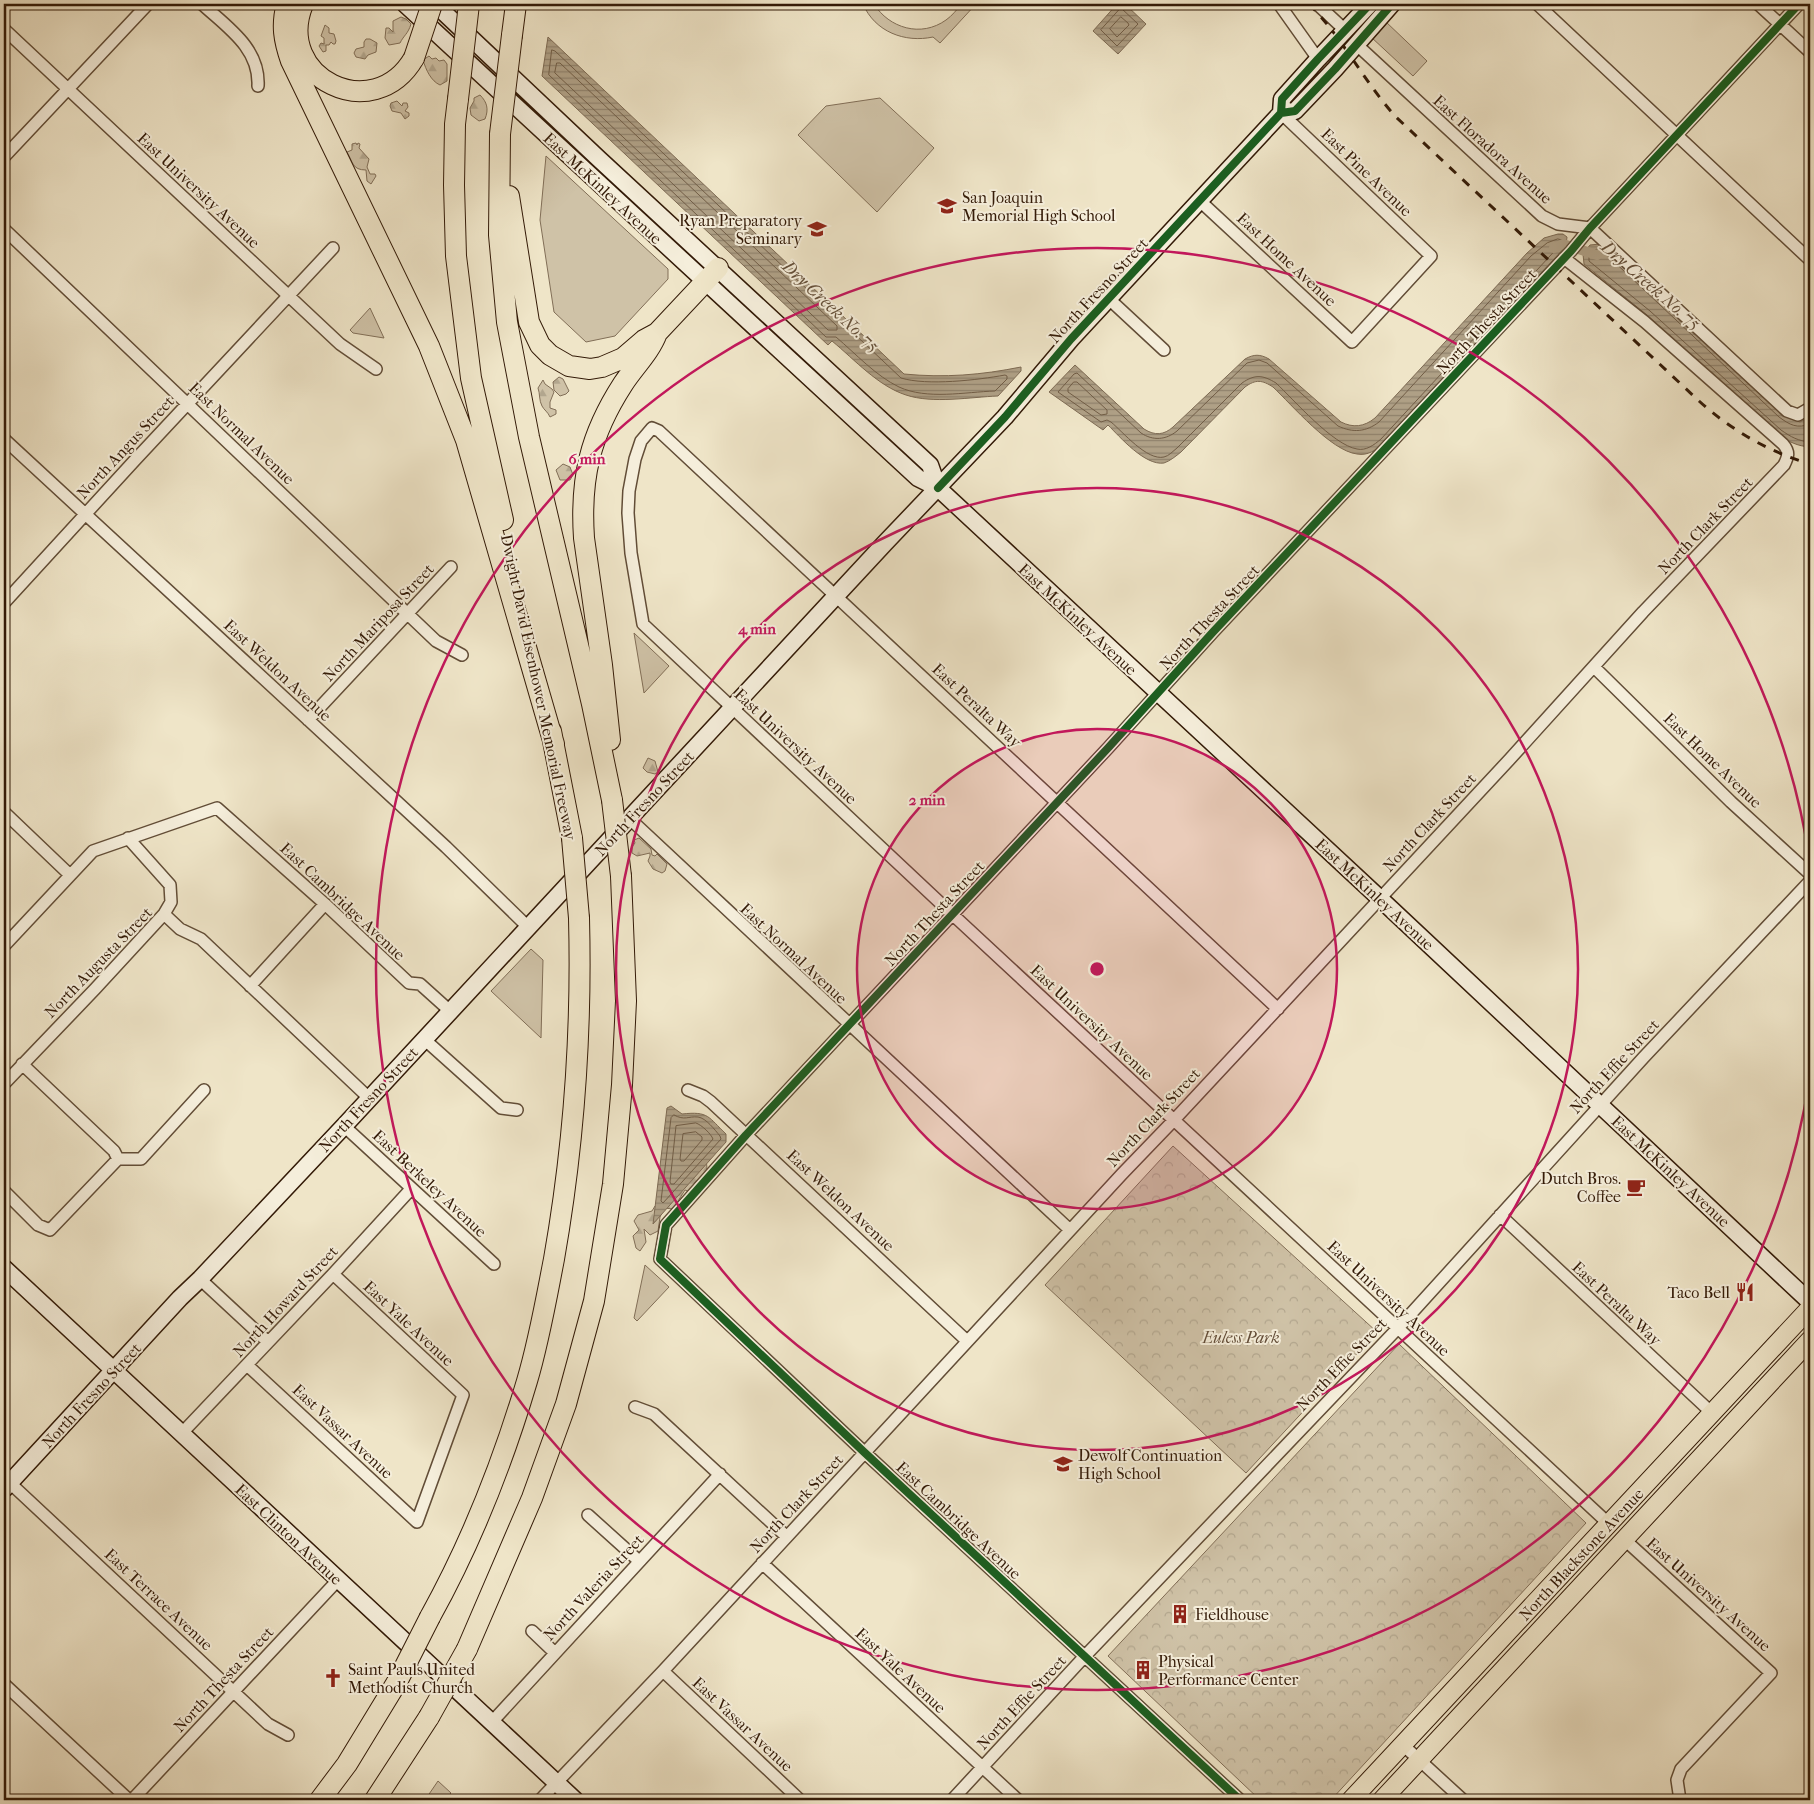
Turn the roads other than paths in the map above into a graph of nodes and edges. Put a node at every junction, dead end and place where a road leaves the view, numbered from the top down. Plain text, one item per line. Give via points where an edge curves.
1 (148, 4) edge
2 (202, 4) edge
3 (287, 4) edge
4 (303, 4) edge
5 (405, 4) edge
6 (434, 4) edge
7 (469, 4) edge
8 (516, 4) edge
9 (1279, 4) edge
10 (1317, 4) edge
11 (1370, 4) edge
12 (1392, 4) edge
13 (1537, 4) edge
14 (1758, 4) edge
15 (1799, 4) edge
16 (1780, 24) junction
17 (4, 29) edge
18 (1345, 30) junction
19 (1356, 44) junction
20 (1810, 52) edge
21 (1318, 59) junction
22 (258, 86) dead end
23 (68, 90) junction
24 (1288, 112) junction
25 (500, 134) junction
26 (1677, 134) junction
27 (4, 157) edge
28 (1200, 201) junction
29 (1590, 228) junction
30 (4, 229) edge
31 (333, 248) dead end
32 (1567, 254) junction
33 (1810, 260) edge
34 (711, 275) junction
35 (288, 296) junction
36 (1108, 298) junction
37 (657, 333) junction
38 (1352, 342) joint
39 (1164, 350) dead end
40 (376, 369) dead end
41 (187, 403) junction
42 (1810, 408) edge
43 (4, 439) edge
44 (938, 488) junction
45 (85, 514) junction
46 (451, 567) dead end
47 (836, 596) junction
48 (4, 603) edge
49 (408, 613) junction
50 (643, 624) joint
51 (462, 655) dead end
52 (1594, 667) junction
53 (1158, 693) junction
54 (733, 708) junction
55 (308, 720) junction
56 (554, 744) junction
57 (612, 800) junction
58 (1056, 802) junction
59 (4, 812) edge
60 (630, 819) junction
61 (128, 838) junction
62 (1810, 874) edge
63 (70, 875) junction
64 (1810, 881) edge
65 (1380, 898) junction
66 (324, 904) junction
67 (164, 914) junction
68 (952, 914) junction
69 (528, 927) junction
70 (4, 946) edge
71 (250, 986) junction
72 (1278, 1009) junction
73 (450, 1011) junction
74 (849, 1024) junction
75 (424, 1039) junction
76 (22, 1064) junction
77 (4, 1084) edge
78 (204, 1090) dead end
79 (688, 1090) dead end
80 (369, 1098) junction
81 (1600, 1105) junction
82 (517, 1110) dead end
83 (1174, 1120) junction
84 (344, 1126) junction
85 (746, 1135) junction
86 (118, 1159) junction
87 (411, 1189) junction
88 (4, 1191) edge
89 (1500, 1215) junction
90 (1070, 1230) junction
91 (660, 1259) joint
92 (494, 1264) dead end
93 (4, 1268) edge
94 (333, 1274) junction
95 (200, 1279) junction
96 (1810, 1302) edge
97 (1810, 1308) edge
98 (1398, 1328) junction
99 (1810, 1340) edge
100 (967, 1341) junction
101 (268, 1342) junction
102 (247, 1364) junction
103 (114, 1370) junction
104 (635, 1406) dead end
105 (1712, 1413) junction
106 (182, 1433) junction
107 (1688, 1439) junction
108 (864, 1452) junction
109 (720, 1474) junction
110 (7, 1486) edge
111 (588, 1515) dead end
112 (1645, 1518) junction
113 (417, 1522) joint
114 (1609, 1524) junction
115 (786, 1536) junction
116 (1625, 1540) junction
117 (639, 1561) junction
118 (762, 1563) junction
119 (338, 1580) junction
120 (1570, 1598) junction
121 (532, 1631) dead end
122 (555, 1653) junction
123 (1086, 1656) junction
124 (663, 1672) junction
125 (4, 1684) edge
126 (234, 1692) junction
127 (491, 1723) junction
128 (288, 1735) dead end
129 (1403, 1745) junction
130 (1420, 1760) junction
131 (982, 1767) junction
132 (1373, 1777) junction
133 (557, 1784) junction
134 (130, 1800) edge
135 (320, 1800) edge
136 (375, 1800) edge
137 (540, 1800) edge
138 (574, 1800) edge
139 (800, 1800) edge
140 (952, 1800) edge
141 (1018, 1800) edge
142 (1240, 1800) edge
143 (1351, 1800) edge
144 (1357, 1800) edge
145 (1382, 1800) edge
146 (1463, 1800) edge
147 (1680, 1800) edge

1 - 23 street
2 - 22 street via 248,47 257,68
3 - 56 highway via 283,36 291,61 430,346 466,440
4 - 6 highway, bridge via 297,25 300,47 308,65 324,81 354,91 385,86 402,74 414,58
5 - 34 main road, East McKinley Avenue
6 - 34 main road, East McKinley Avenue via 599,159
7 - 56 highway, Dwight David Eisenhower Memorial Freeway, bridge via 455,124 456,256 472,378
8 - 25 highway, bridge
9 - 21 street
10 - 18 street
11 - 18 main road, North Fresno Street
12 - 19 main road, North Fresno Street
13 - 26 street
14 - 16 street
15 - 16 street, North Thesta Street
16 - 20 street
16 - 26 street, North Thesta Street
17 - 23 street, East University Avenue
18 - 21 main road, North Fresno Street
18 - 24 main road via 1348,37 1345,48
19 - 24 main road, North Fresno Street via 1326,79
19 - 29 street, East Floradora Avenue via 1542,216 1558,224
21 - 24 main road, North Fresno Street via 1282,99
23 - 27 street
23 - 35 street, East University Avenue
24 - 28 main road, North Fresno Street
24 - 38 street, East Pine Avenue via 1431,256
25 - 37 highway via 525,308 540,345 560,362 590,369 623,358
25 - 57 highway via 499,234 507,322 529,437
26 - 29 street, North Thesta Street
26 - 33 street
28 - 36 main road, North Fresno Street
28 - 38 street, East Home Avenue
29 - 32 street, North Thesta Street
29 - 42 street via 1787,410 1798,415
30 - 41 street, East Normal Avenue
31 - 35 street, North Angus Street
32 - 52 street, North Clark Street via 1774,435 1786,447 1788,457 1774,476
32 - 53 street, North Thesta Street
34 - 37 highway
34 - 44 main road, East McKinley Avenue via 918,478
35 - 40 street, East University Avenue via 340,344
35 - 41 street, North Angus Street
36 - 39 street
36 - 44 main road, North Fresno Street via 1005,417
37 - 57 highway via 652,346 629,375 602,420 593,442 585,482 584,538 609,722
41 - 45 street, North Angus Street
41 - 49 street, East Normal Avenue
43 - 45 street, East Weldon Avenue
44 - 47 main road, North Fresno Street
44 - 53 main road, East McKinley Avenue
45 - 48 street, North Angus Street
45 - 55 street, East Weldon Avenue
46 - 49 street, North Mariposa Street
47 - 50 street, East Peralta Way via 659,431 652,428 641,441 635,459 628,512
47 - 54 main road, North Fresno Street
47 - 58 street, East Peralta Way
49 - 51 street, East Normal Avenue via 436,641
49 - 55 street, North Mariposa Street
50 - 54 street, East University Avenue
52 - 62 street, East Home Avenue via 1731,802
52 - 65 street, North Clark Street
53 - 58 street, North Thesta Street
53 - 65 main road, East McKinley Avenue
54 - 60 main road, North Fresno Street
54 - 68 street, East University Avenue
55 - 69 street, East Weldon Avenue via 446,846
56 - 135 highway, Dwight David Eisenhower Memorial Freeway, bridge via 572,838 580,974 566,1187 546,1304 528,1379 505,1449 451,1580 397,1682 347,1764
57 - 136 highway, bridge via 621,876 626,1001 613,1184 594,1301 566,1404 532,1498 467,1649 429,1717
58 - 68 street, North Thesta Street
58 - 72 street, East Peralta Way
59 - 63 street
60 - 69 main road, North Fresno Street
60 - 74 street, East Normal Avenue
61 - 63 street via 93,851
61 - 66 street, East Cambridge Avenue via 217,808
61 - 67 street via 170,885 171,902
63 - 70 street
64 - 81 street, North Effie Street
65 - 72 street, North Clark Street
65 - 81 main road, East McKinley Avenue
66 - 71 street
66 - 73 street, East Cambridge Avenue via 409,983 420,984
67 - 71 street, North Augusta Street via 180,929 201,939
67 - 76 street, North Augusta Street
68 - 74 street, North Thesta Street
68 - 83 street, East University Avenue
69 - 73 main road, North Fresno Street
71 - 80 street, North Augusta Street
72 - 83 street, North Clark Street
73 - 75 main road, North Fresno Street
74 - 85 street, North Thesta Street
74 - 90 street, East Normal Avenue
75 - 80 main road, North Fresno Street
75 - 82 street via 501,1108
76 - 77 street, North Augusta Street
76 - 86 street via 114,1150
78 - 86 street via 141,1159
79 - 85 street, East Weldon Avenue via 711,1102
80 - 84 main road, North Fresno Street
81 - 89 street, North Effie Street
81 - 96 main road, East McKinley Avenue
83 - 90 street, North Clark Street
83 - 98 street, East University Avenue
84 - 87 street, East Berkeley Avenue
84 - 95 main road, North Fresno Street
85 - 91 street, North Thesta Street via 666,1225
85 - 100 street, East Weldon Avenue
86 - 88 street via 50,1230 38,1225
87 - 92 street, East Berkeley Avenue
87 - 94 street, North Howard Street
89 - 98 street, North Effie Street
89 - 105 street, East Peralta Way
90 - 100 street, North Clark Street
91 - 108 street, East Cambridge Avenue
93 - 103 main road, East Clinton Avenue
94 - 101 street, North Howard Street
94 - 113 street, East Yale Avenue via 463,1395
95 - 101 street
95 - 103 main road, North Fresno Street
97 - 105 main road, North Blackstone Avenue
98 - 114 street, East University Avenue
98 - 123 street, North Effie Street
99 - 112 main road, North Blackstone Avenue
100 - 108 street, North Clark Street
101 - 102 street, North Howard Street
102 - 106 street, North Howard Street
102 - 113 street, East Vassar Avenue
103 - 106 main road, East Clinton Avenue
103 - 110 main road, North Fresno Street
104 - 109 street via 654,1414
105 - 107 main road, North Blackstone Avenue
105 - 112 main road via 1715,1422 1712,1430
106 - 119 main road, East Clinton Avenue
107 - 114 main road, North Blackstone Avenue
107 - 116 main road via 1655,1489 1624,1526
108 - 115 street, North Clark Street
108 - 123 street, East Cambridge Avenue
109 - 115 street
109 - 117 street, North Valeria Street
110 - 126 street, East Terrace Avenue
111 - 117 street
112 - 116 main road, North Blackstone Avenue
114 - 120 main road via 1606,1544 1580,1572
114 - 129 main road, North Blackstone Avenue
115 - 118 street, North Clark Street
116 - 120 main road, North Blackstone Avenue
116 - 147 street, East University Avenue via 1771,1673 1682,1769 1678,1780
117 - 122 street, North Valeria Street
118 - 124 street, North Clark Street
118 - 131 street, East Yale Avenue
119 - 126 street, North Thesta Street
119 - 127 main road, East Clinton Avenue
120 - 130 main road, North Blackstone Avenue
121 - 122 street
122 - 127 street, North Valeria Street
123 - 131 street, North Effie Street
123 - 142 street, East Cambridge Avenue
124 - 133 street, North Clark Street
124 - 139 street, East Vassar Avenue
125 - 134 street
126 - 128 street, East Terrace Avenue via 268,1724
126 - 134 street, North Thesta Street
127 - 133 main road, East Clinton Avenue
129 - 130 street
129 - 132 main road, North Blackstone Avenue
130 - 145 main road, North Blackstone Avenue
130 - 146 street
131 - 140 street, North Effie Street
131 - 141 street, East Yale Avenue
132 - 143 main road, North Blackstone Avenue
132 - 144 main road
133 - 137 street, North Clark Street
133 - 138 main road, East Clinton Avenue

